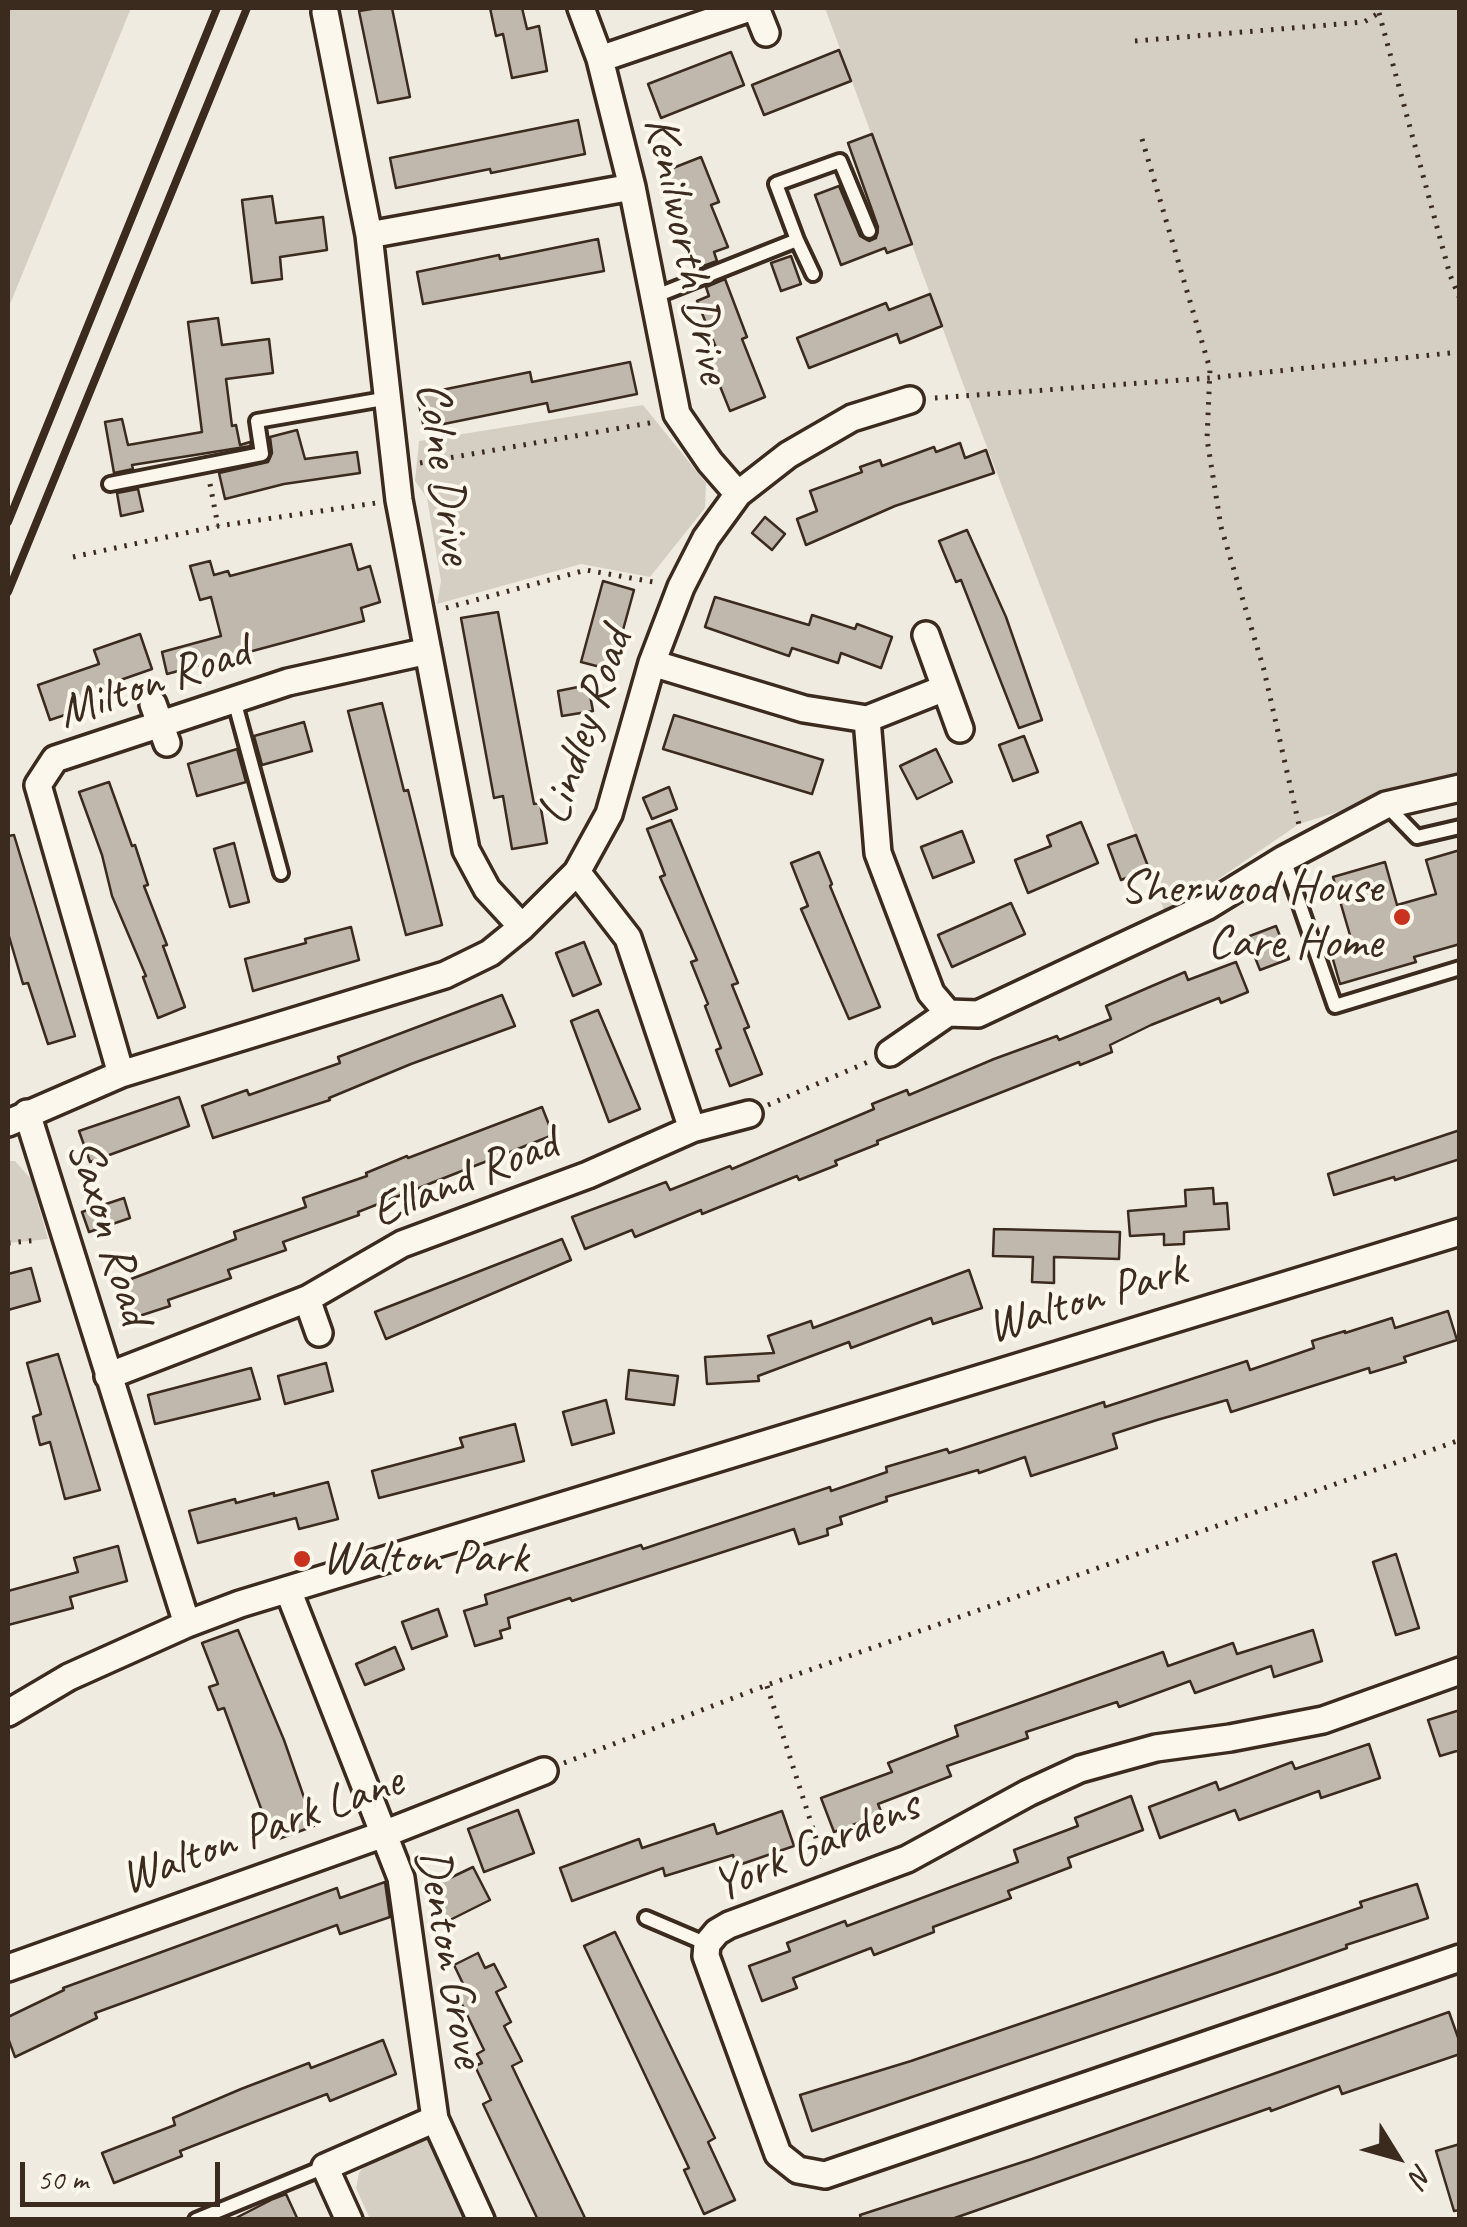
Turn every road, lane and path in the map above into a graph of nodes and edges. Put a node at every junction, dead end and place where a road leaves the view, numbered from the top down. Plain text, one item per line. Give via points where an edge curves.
1 (582, 8) edge
2 (753, 8) edge
3 (326, 10) edge
4 (1378, 10) edge
5 (766, 33) dead end
6 (1135, 41) dead end
7 (600, 59) junction
8 (1142, 139) dead end
9 (632, 186) junction
10 (869, 232) dead end
11 (369, 234) junction
12 (797, 240) junction
13 (812, 274) dead end
14 (656, 296) junction
15 (1460, 299) edge
16 (1460, 352) edge
17 (1210, 378) junction
18 (388, 398) junction
19 (910, 400) joint
20 (677, 414) junction
21 (206, 465) junction
22 (396, 468) junction
23 (110, 484) dead end
24 (738, 494) junction
25 (399, 500) junction
26 (218, 526) junction
27 (74, 557) dead end
28 (681, 587) junction
29 (422, 615) junction
30 (926, 635) dead end
31 (428, 650) junction
32 (652, 663) junction
33 (945, 688) junction
34 (234, 700) junction
35 (866, 718) junction
36 (960, 729) dead end
37 (1460, 788) edge
38 (1386, 805) junction
39 (1460, 827) edge
40 (1294, 853) junction
41 (577, 872) junction
42 (281, 874) dead end
43 (522, 927) junction
44 (1460, 968) edge
45 (948, 1014) junction
46 (890, 1053) joint
47 (121, 1074) junction
48 (749, 1114) joint
49 (17, 1118) edge
50 (692, 1129) junction
51 (1460, 1232) edge
52 (306, 1299) junction
53 (319, 1334) dead end
54 (108, 1376) junction
55 (1460, 1440) edge
56 (288, 1590) junction
57 (187, 1624) junction
58 (1460, 1671) edge
59 (767, 1685) junction
60 (8, 1713) edge
61 (544, 1771) joint
62 (384, 1834) junction
63 (831, 1888) junction
64 (646, 1918) dead end
65 (708, 1944) junction
66 (1460, 1958) edge
67 (8, 1968) edge
68 (434, 2119) junction
69 (325, 2167) junction
70 (196, 2220) edge
71 (349, 2220) edge
72 (481, 2220) edge

1 - 7 street, Kenilworth Drive
2 - 5 street
2 - 7 street
3 - 11 street, Colne Drive
4 - 6 path via 1364,22
4 - 15 path
7 - 9 street, Kenilworth Drive
8 - 17 path
9 - 11 street
9 - 14 street, Kenilworth Drive
10 - 12 lane via 840,161 776,184
11 - 18 street, Colne Drive
12 - 13 lane
12 - 14 lane
14 - 20 street, Kenilworth Drive
16 - 17 path
17 - 19 path
17 - 40 path via 1207,439 1221,527 1264,670
18 - 21 lane via 257,421 262,454
18 - 22 street, Colne Drive
19 - 24 street, Lindley Road via 852,418
20 - 22 path
20 - 24 street, Kenilworth Drive
21 - 23 lane
21 - 26 path
22 - 25 street, Colne Drive
24 - 28 street, Lindley Road
25 - 26 path
25 - 29 street, Colne Drive
26 - 27 path
28 - 29 path via 586,570
28 - 32 street, Lindley Road
29 - 31 street, Colne Drive
30 - 33 street
31 - 34 street, Milton Road
31 - 43 street, Colne Drive via 466,850 487,889
32 - 35 street via 804,708
32 - 41 street, Lindley Road via 609,814
33 - 35 street
33 - 36 street
34 - 42 lane
34 - 47 street, Milton Road via 54,759 38,785
35 - 45 street via 878,853 931,993
37 - 38 street
38 - 39 lane via 1417,837
38 - 40 street
40 - 44 lane via 1335,1006
40 - 45 street via 1118,951 978,1014
41 - 43 street, Lindley Road
41 - 50 street via 628,938
43 - 47 street, Lindley Road via 490,953 445,974
45 - 46 street
46 - 48 path
47 - 49 street, Lindley Road
48 - 50 street, Elland Road
49 - 54 street, Saxon Road via 52,1187
50 - 52 street, Elland Road via 402,1244
51 - 56 street, Walton Park
52 - 53 street
52 - 54 street, Saxon Road
54 - 57 street, Saxon Road
55 - 59 path
56 - 57 street, Walton Park
56 - 62 street, Denton Grove
57 - 60 street, Walton Park via 69,1677
58 - 63 street, York Gardens via 1323,1720 1156,1748 1080,1770 907,1860
59 - 61 path
59 - 63 path
61 - 62 street, Walton Park Lane
62 - 67 street, Walton Park Lane
62 - 68 street, Denton Grove via 401,1878
63 - 65 street, York Gardens via 729,1926
64 - 65 lane
65 - 66 street, York Gardens via 707,1965 778,2154 787,2164 825,2175
68 - 69 street, Denton Grove
68 - 72 street, Denton Grove
69 - 70 lane
69 - 71 street

